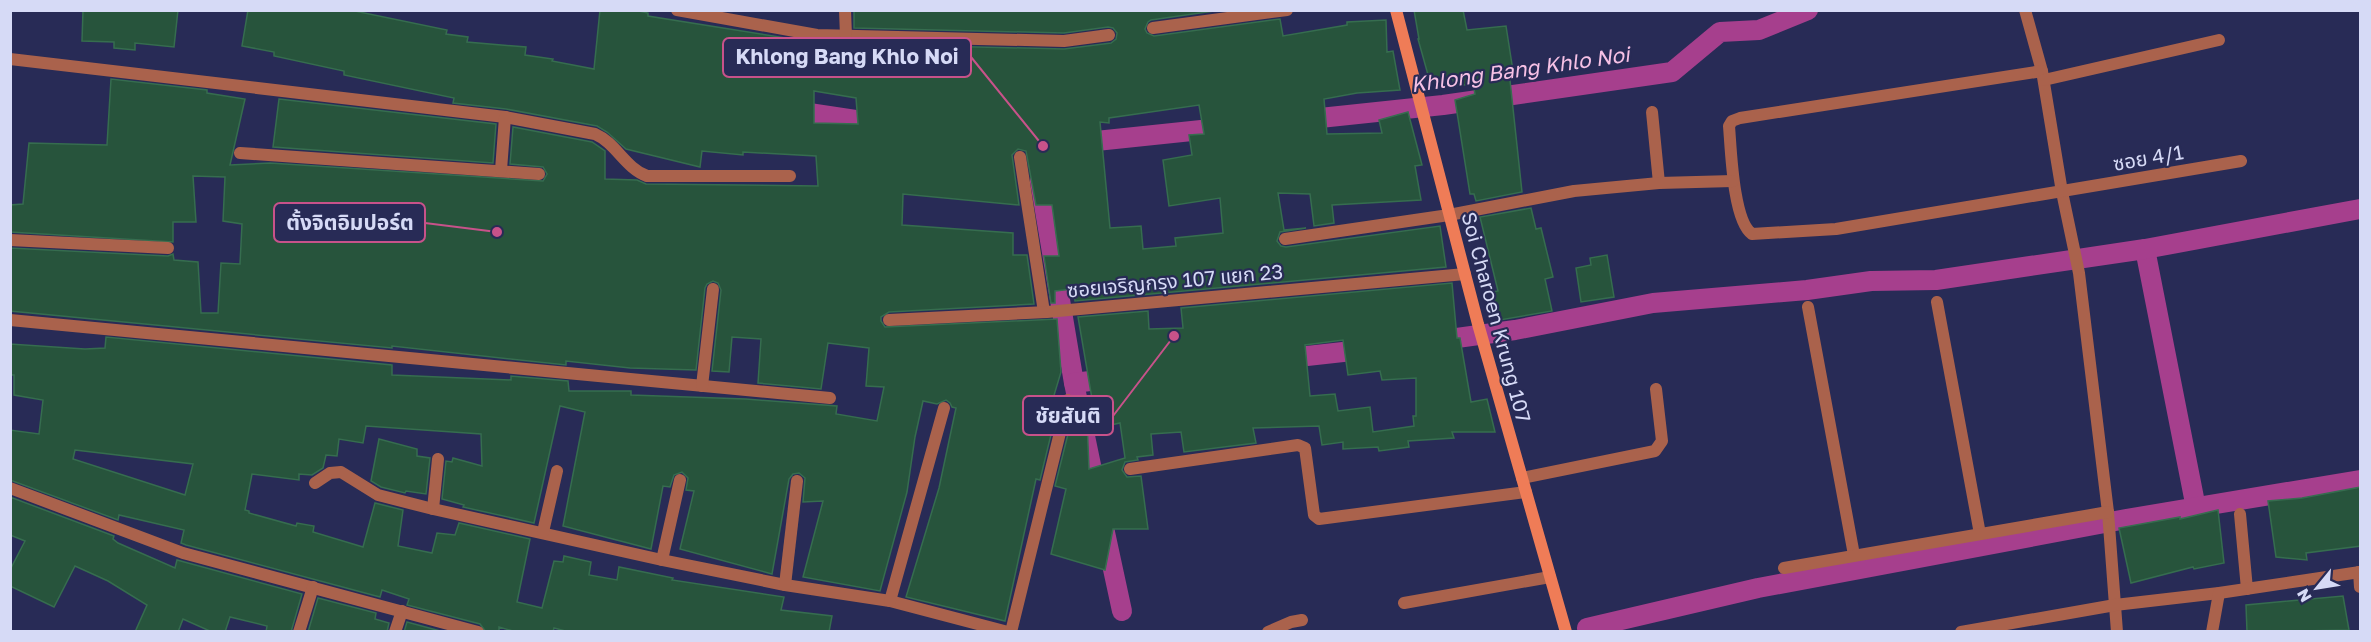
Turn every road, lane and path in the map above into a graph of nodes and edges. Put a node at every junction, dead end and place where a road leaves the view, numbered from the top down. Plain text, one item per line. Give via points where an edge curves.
1 (677, 10) edge
2 (845, 10) edge
3 (1287, 10) edge
4 (1396, 10) edge
5 (2025, 10) edge
6 (1153, 28) dead end
7 (1109, 34) dead end
8 (846, 36) junction
9 (2219, 40) dead end
10 (10, 58) edge
11 (2043, 76) junction
12 (1652, 112) dead end
13 (505, 117) junction
14 (240, 153) dead end
15 (1020, 157) dead end
16 (2241, 161) dead end
17 (501, 170) junction
18 (539, 174) dead end
19 (790, 176) dead end
20 (1733, 181) junction
21 (1659, 183) junction
22 (2062, 192) junction
23 (1449, 215) junction
24 (1286, 239) dead end
25 (10, 240) edge
26 (168, 248) dead end
27 (1465, 274) junction
28 (713, 289) dead end
29 (1937, 302) dead end
30 (1808, 307) dead end
31 (1045, 312) junction
32 (10, 320) edge
33 (889, 320) dead end
34 (702, 386) junction
35 (1656, 389) dead end
36 (830, 398) dead end
37 (1068, 400) dead end
38 (944, 408) dead end
39 (438, 459) dead end
40 (1130, 469) dead end
41 (557, 471) dead end
42 (1522, 478) junction
43 (680, 480) dead end
44 (797, 481) dead end
45 (315, 483) dead end
46 (10, 489) edge
47 (1526, 492) junction
48 (433, 509) junction
49 (2108, 512) junction
50 (2240, 514) dead end
51 (543, 532) junction
52 (1980, 534) junction
53 (1854, 555) junction
54 (662, 560) junction
55 (1784, 568) dead end
56 (2360, 572) edge
57 (1550, 578) junction
58 (785, 585) junction
59 (313, 587) junction
60 (2361, 587) edge
61 (2247, 589) junction
62 (2219, 593) junction
63 (890, 601) junction
64 (1404, 603) dead end
65 (2115, 605) junction
66 (402, 611) junction
67 (1302, 620) dead end
68 (299, 632) edge
69 (395, 632) edge
70 (478, 632) edge
71 (1009, 632) edge
72 (1268, 632) edge
73 (1566, 632) edge
74 (1961, 632) edge
75 (2117, 632) edge
76 (2212, 632) edge

1 - 8 street via 817,35
2 - 8 street
3 - 6 street
4 - 23 street, Soi Charoen Krung 107
5 - 11 street
7 - 8 street via 1064,41
9 - 11 street
10 - 13 street
11 - 20 street, ซอย 4/1 via 1740,118 1729,126
11 - 22 street
12 - 21 street
13 - 17 street
13 - 19 street via 599,136 632,168 647,176
14 - 17 street
15 - 31 street
16 - 22 street, ซอย 4/1
17 - 18 street
20 - 21 street
20 - 22 street, ซอย 4/1 via 1745,228 1752,234 1836,229
21 - 23 street via 1574,191
22 - 49 street via 2079,273
23 - 24 street
23 - 27 street, Soi Charoen Krung 107
25 - 26 street
27 - 31 street, ซอยเจริญกรุง 107 แยก 23
27 - 42 street, Soi Charoen Krung 107
28 - 34 street
29 - 52 street
30 - 53 street
31 - 33 street, ซอยเจริญกรุง 107 แยก 23
32 - 34 street
34 - 36 street
35 - 42 street via 1662,441 1654,451
37 - 71 street
38 - 63 street
39 - 48 street
40 - 47 street via 1303,446 1314,515 1319,519
41 - 51 street
42 - 47 street, Soi Charoen Krung 107
43 - 54 street
44 - 58 street
45 - 48 street via 330,473 341,472 378,495
46 - 59 street via 183,553
47 - 57 street, Soi Charoen Krung 107
48 - 51 street
49 - 52 street
49 - 65 street
50 - 61 street
51 - 54 street
52 - 53 street
53 - 55 street
54 - 58 street
56 - 60 street
56 - 61 street
57 - 64 street
57 - 73 street, Soi Charoen Krung 107
58 - 63 street
59 - 66 street
59 - 68 street
61 - 62 street
62 - 65 street
62 - 76 street
63 - 71 street
65 - 74 street
65 - 75 street
66 - 69 street
66 - 70 street
67 - 72 street

